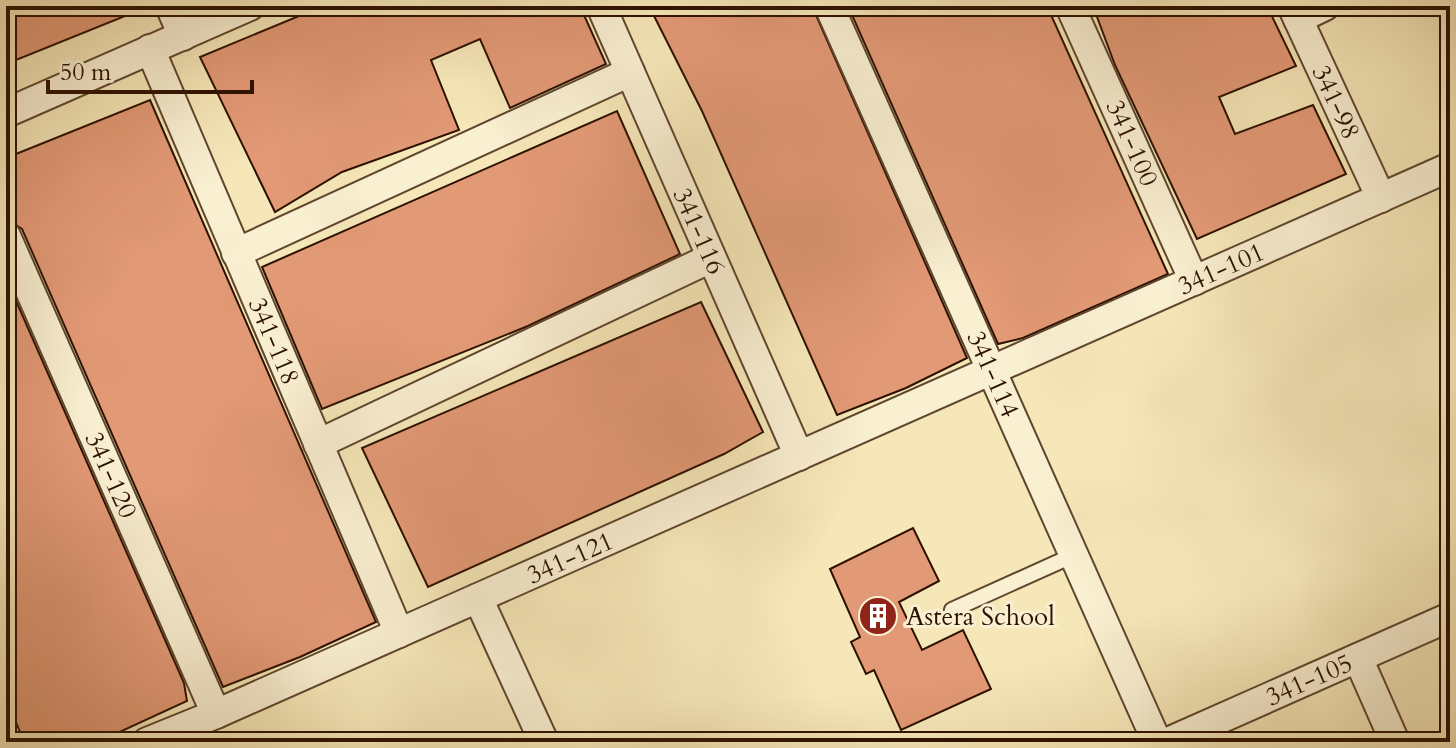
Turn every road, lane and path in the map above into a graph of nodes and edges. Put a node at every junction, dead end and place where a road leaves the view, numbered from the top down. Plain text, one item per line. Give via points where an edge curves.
1 (170, 6) edge
2 (250, 6) edge
3 (601, 6) edge
4 (829, 6) edge
5 (1070, 6) edge
6 (1325, 6) edge
7 (1295, 12) edge
8 (183, 36) junction
9 (150, 49) junction
10 (630, 72) junction
11 (6, 113) edge
12 (1450, 167) edge
13 (1381, 198) junction
14 (6, 236) edge
15 (236, 253) junction
16 (711, 258) junction
17 (1194, 281) junction
18 (992, 371) junction
19 (318, 444) junction
20 (799, 456) junction
21 (1074, 555) junction
22 (478, 598) junction
23 (952, 610) dead end
24 (1450, 617) edge
25 (399, 633) junction
26 (1358, 658) junction
27 (216, 714) junction
28 (147, 742) edge
29 (544, 742) edge
30 (1157, 742) edge
31 (1168, 742) edge
32 (1395, 742) edge

1 - 8 street
2 - 8 street
3 - 10 street, 341-116
4 - 18 street, 341-114
5 - 17 street, 341-100
6 - 7 street
7 - 13 street, 341-98
8 - 9 street
9 - 11 street
9 - 15 street, 341-118
10 - 15 street
10 - 16 street, 341-116
12 - 13 street, 341-101
13 - 17 street, 341-101
14 - 27 street, 341-120
15 - 19 street, 341-118
16 - 19 street
16 - 20 street, 341-116
17 - 18 street, 341-101
18 - 20 street, 341-121
18 - 21 street, 341-114
19 - 25 street, 341-118
20 - 22 street, 341-121
21 - 23 lane
21 - 30 street, 341-114
22 - 25 street, 341-121
22 - 29 street
24 - 26 street, 341-105
25 - 27 street, 341-121
26 - 31 street, 341-105
26 - 32 street
27 - 28 street, 341-121

